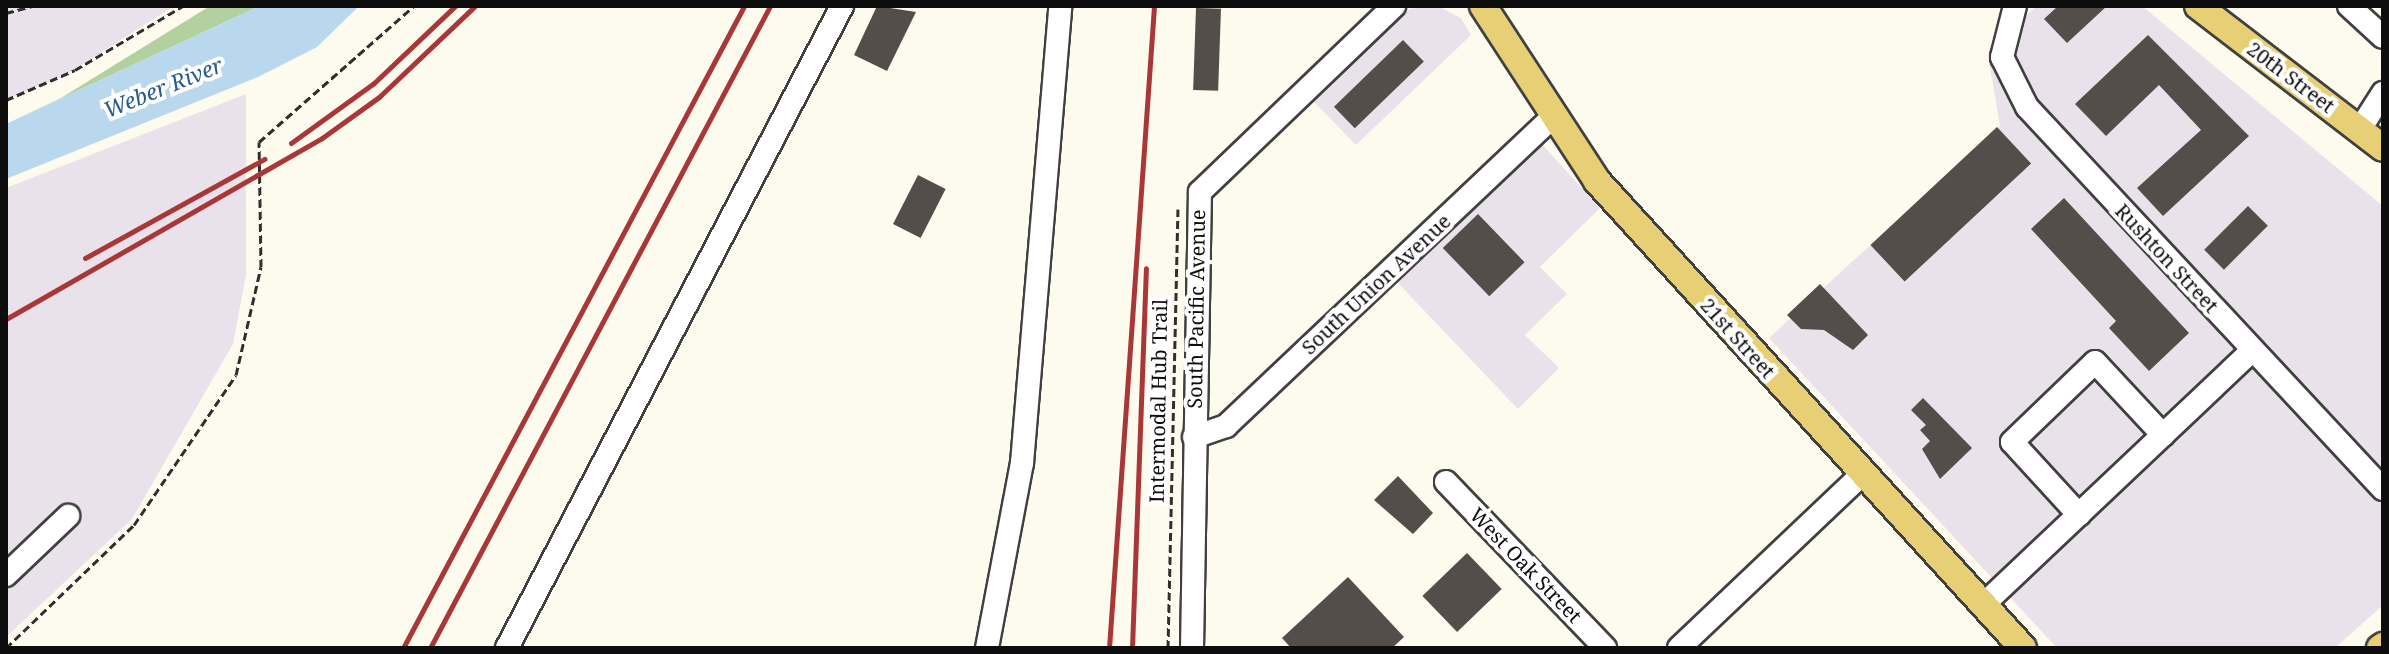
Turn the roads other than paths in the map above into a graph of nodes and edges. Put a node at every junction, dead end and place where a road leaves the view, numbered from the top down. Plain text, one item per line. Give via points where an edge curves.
1 (842, 6) edge
2 (1060, 6) edge
3 (1394, 6) edge
4 (1483, 6) edge
5 (2015, 6) edge
6 (2198, 6) edge
7 (2349, 6) edge
8 (2383, 37) edge
9 (2383, 93) edge
10 (1551, 119) junction
11 (2360, 129) junction
12 (2383, 148) edge
13 (2253, 350) junction
14 (2163, 435) junction
15 (1194, 437) junction
16 (1861, 475) junction
17 (1446, 482) dead end
18 (2383, 489) edge
19 (2079, 515) junction
20 (68, 516) dead end
21 (6, 575) edge
22 (1983, 605) junction
23 (507, 648) edge
24 (987, 648) edge
25 (1192, 648) edge
26 (1605, 648) edge
27 (1679, 648) edge
28 (2023, 648) edge

1 - 23 street
2 - 24 street via 1022,463
3 - 15 street, South Pacific Avenue via 1200,192
4 - 10 main road, 21st Street
5 - 13 street, Rushton Street via 2002,57 2027,107
6 - 11 main road, 20th Street
7 - 8 street
9 - 11 street
10 - 15 street, South Union Avenue via 1226,426
10 - 16 main road, 21st Street via 1597,181
11 - 12 main road, 20th Street
13 - 14 street
13 - 18 street, Rushton Street
14 - 19 street
14 - 19 street via 2095,362 2012,442
15 - 25 street, South Pacific Avenue
16 - 22 main road, 21st Street
16 - 27 street
17 - 26 street, West Oak Street
19 - 22 street
20 - 21 street
22 - 28 main road, 21st Street

